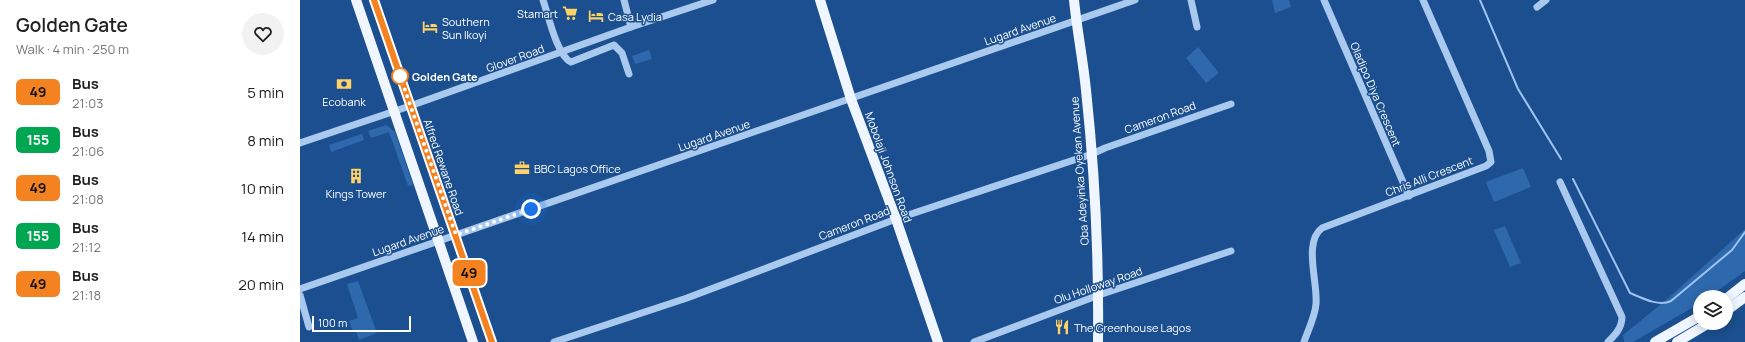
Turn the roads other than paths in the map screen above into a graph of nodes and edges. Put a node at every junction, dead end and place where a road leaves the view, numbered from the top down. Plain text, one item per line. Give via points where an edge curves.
1 (356, 0) edge
2 (374, 0) edge
3 (543, 0) edge
4 (624, 0) edge
5 (713, 0) edge
6 (820, 0) edge
7 (1074, 0) edge
8 (1134, 0) edge
9 (1191, 0) edge
10 (1324, 0) edge
11 (1423, 0) edge
12 (1546, 0) edge
13 (1537, 7) dead end
14 (1076, 21) junction
15 (631, 27) junction
16 (1197, 27) dead end
17 (561, 53) junction
18 (629, 74) dead end
19 (851, 98) junction
20 (1231, 104) dead end
21 (410, 106) junction
22 (394, 112) junction
23 (300, 143) edge
24 (1092, 154) junction
25 (1560, 182) dead end
26 (1409, 196) junction
27 (896, 219) junction
28 (456, 235) junction
29 (439, 241) junction
30 (1230, 251) dead end
31 (1745, 284) edge
32 (300, 289) edge
33 (1733, 293) edge
34 (1099, 295) junction
35 (300, 296) edge
36 (1745, 297) edge
37 (1733, 306) edge
38 (1693, 320) edge
39 (309, 327) dead end
40 (1697, 330) edge
41 (473, 342) edge
42 (492, 342) edge
43 (554, 342) edge
44 (938, 342) edge
45 (974, 342) edge
46 (1098, 342) edge
47 (1304, 342) edge
48 (1608, 342) edge
49 (1655, 342) edge
50 (1677, 342) edge

1 - 22 main road
2 - 21 main road, Alfred Rewane Road
3 - 17 street
4 - 15 street
5 - 15 street, Glover Road
6 - 19 main road, Mobolaji Johnson Road
7 - 14 main road, Oba Adeyinka Oyekan Avenue
8 - 14 street, Lugard Avenue
9 - 16 street
10 - 26 street, Oladipo Diya Crescent
11 - 26 street, Chris Alli Crescent via 1491,159 1486,166
12 - 13 street
14 - 19 street, Lugard Avenue
14 - 24 main road, Oba Adeyinka Oyekan Avenue
15 - 17 street, Glover Road
17 - 18 street via 571,62 610,46 616,46 622,53
17 - 21 street, Glover Road
19 - 27 main road, Mobolaji Johnson Road
19 - 28 street, Lugard Avenue
20 - 24 street, Cameron Road
21 - 22 street, Glover Road
21 - 28 main road, Alfred Rewane Road
22 - 23 street, Glover Road
22 - 29 main road
24 - 27 street, Cameron Road
24 - 34 main road, Oba Adeyinka Oyekan Avenue
25 - 48 street via 1622,317 1619,329
26 - 47 street, Chris Alli Crescent via 1316,232 1312,244 1316,303
27 - 43 street, Cameron Road via 687,298
27 - 44 main road, Mobolaji Johnson Road
28 - 29 street, Lugard Avenue
28 - 42 main road, Alfred Rewane Road
29 - 32 street, Lugard Avenue
29 - 41 main road
30 - 34 street, Olu Holloway Road
31 - 33 main road
34 - 45 street, Olu Holloway Road
34 - 46 main road, Oba Adeyinka Oyekan Avenue
35 - 39 street
36 - 37 main road
38 - 49 main road
40 - 50 main road

